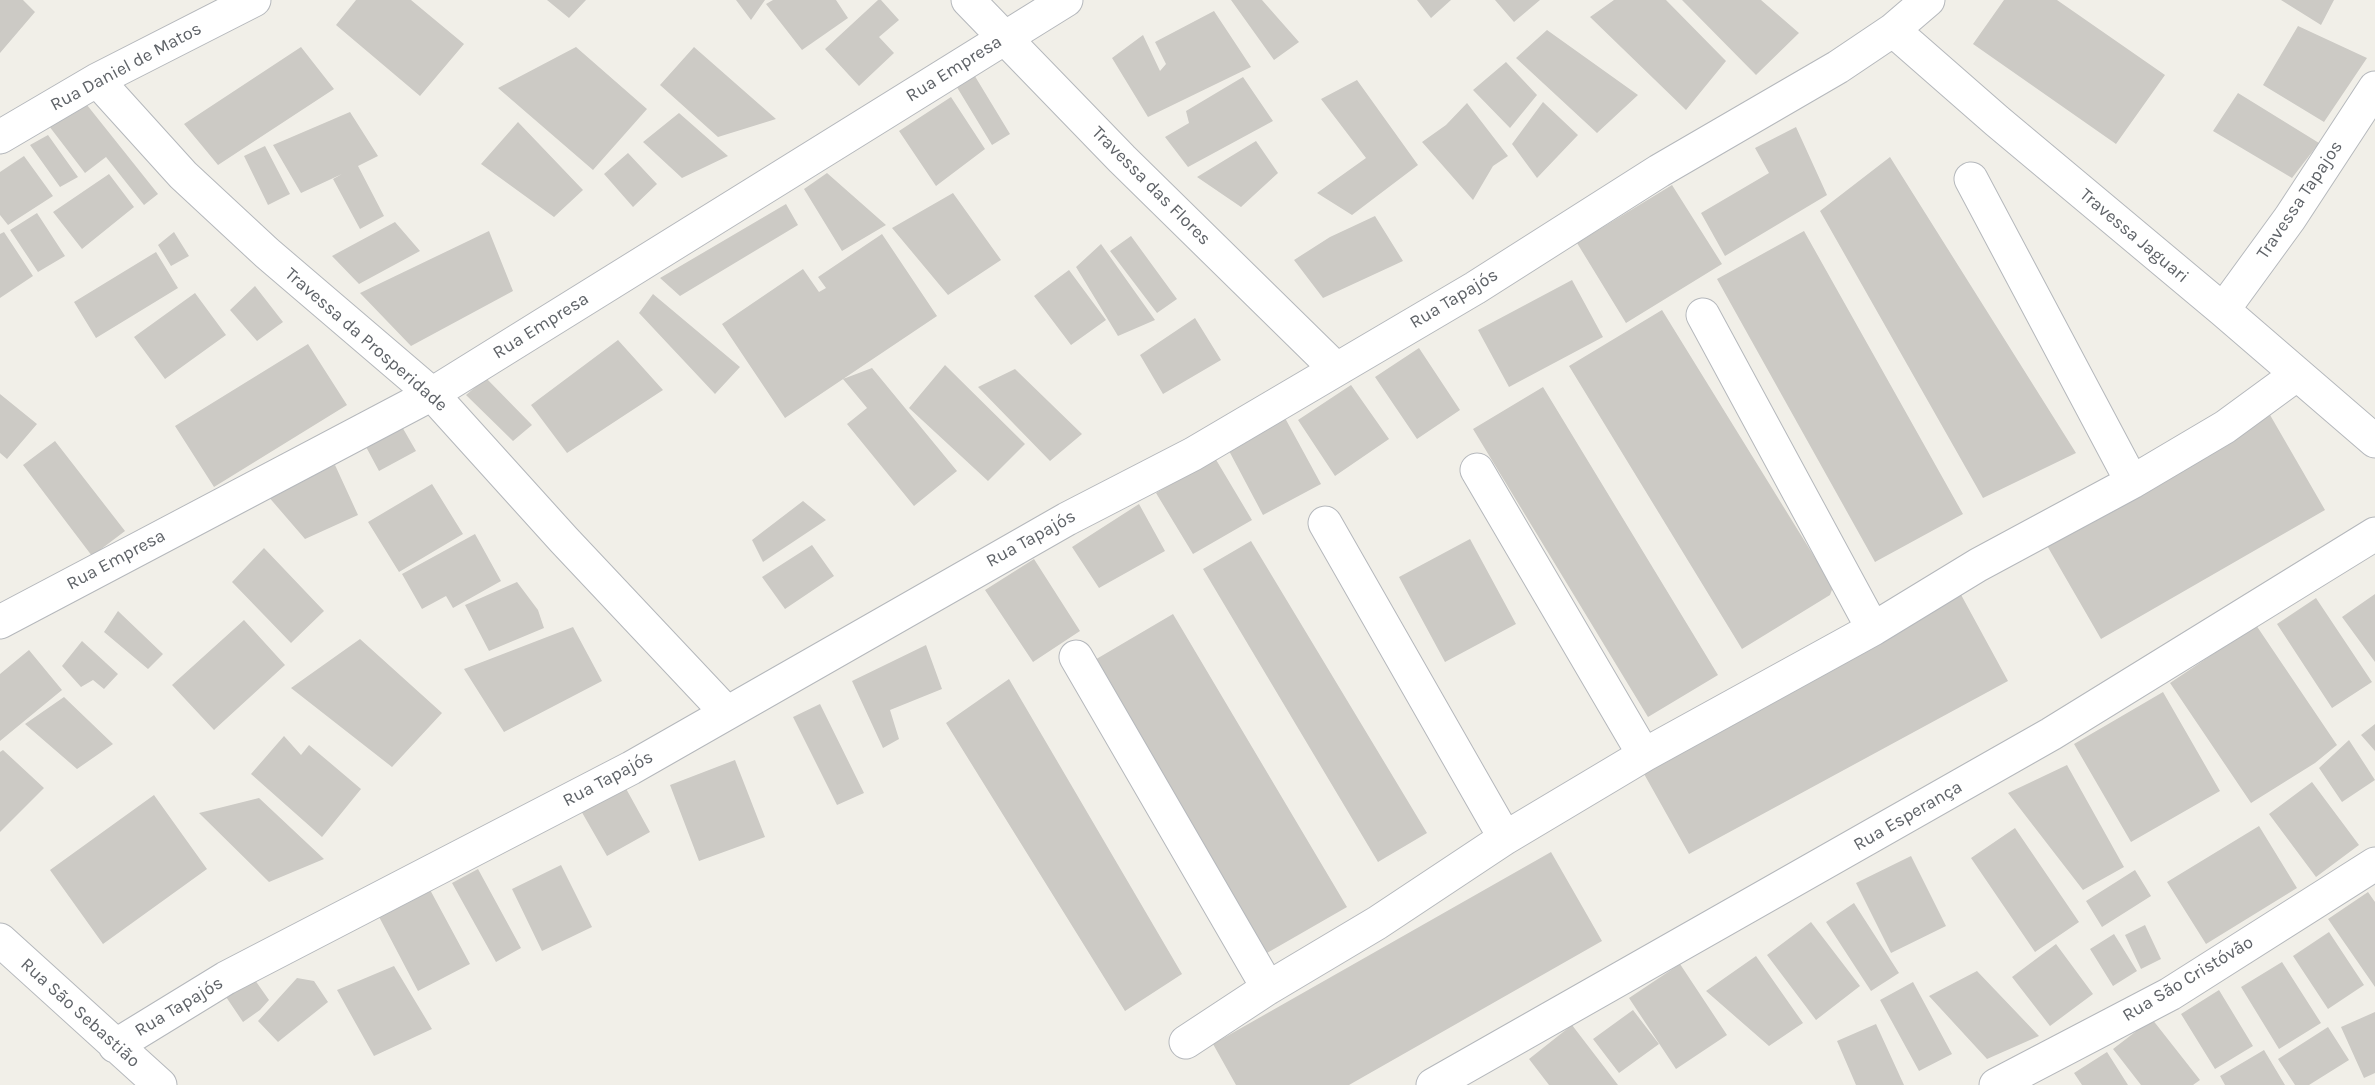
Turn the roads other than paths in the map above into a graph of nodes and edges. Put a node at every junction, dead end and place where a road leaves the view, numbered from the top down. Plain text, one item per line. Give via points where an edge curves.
1 (254, 0) edge
2 (968, 0) edge
3 (1066, 0) edge
4 (1928, 0) edge
5 (1893, 30) junction
6 (1005, 37) junction
7 (97, 80) junction
8 (2375, 88) edge
9 (0, 137) edge
10 (1971, 179) dead end
11 (2223, 310) junction
12 (1703, 315) dead end
13 (1335, 369) junction
14 (2296, 375) junction
15 (432, 394) junction
16 (2375, 441) edge
17 (1477, 470) dead end
18 (2132, 482) junction
19 (1325, 523) dead end
20 (2375, 534) edge
21 (0, 622) edge
22 (1872, 629) junction
23 (1076, 657) dead end
24 (726, 712) junction
25 (1644, 755) junction
26 (1505, 838) junction
27 (2375, 864) edge
28 (0, 940) edge
29 (1268, 988) junction
30 (1186, 1042) dead end
31 (115, 1046) junction
32 (160, 1085) edge
33 (1433, 1085) edge
34 (1996, 1085) edge

1 - 7 street, Rua Daniel de Matos
2 - 6 street, Travessa das Flores
3 - 6 street, Rua Empresa
4 - 5 street, Rua Tapajós
5 - 11 street, Travessa Jaguari
5 - 13 street, Rua Tapajós via 1475,288
6 - 13 street, Travessa das Flores via 1122,159
6 - 15 street, Rua Empresa
7 - 9 street, Rua Daniel de Matos
7 - 15 street, Travessa da Prosperidade via 183,176
8 - 11 street, Travessa Tapajos via 2290,218
10 - 18 street
11 - 14 street, Travessa Jaguari
12 - 22 street
13 - 24 street, Rua Tapajós via 1193,454 1066,519
14 - 16 street, Travessa Jaguari
14 - 18 street via 2225,427
15 - 21 street, Rua Empresa
15 - 24 street, Travessa da Prosperidade
17 - 25 street
18 - 22 street via 1978,565
19 - 26 street
20 - 33 street, Rua Esperança via 2051,734
22 - 25 street
23 - 29 street
24 - 31 street, Rua Tapajós via 631,768 226,978
25 - 26 street
26 - 29 street via 1377,923
27 - 34 street, Rua São Cristóvão via 2170,994
28 - 31 street, Rua São Sebastião
29 - 30 street
31 - 32 street, Rua São Sebastião

